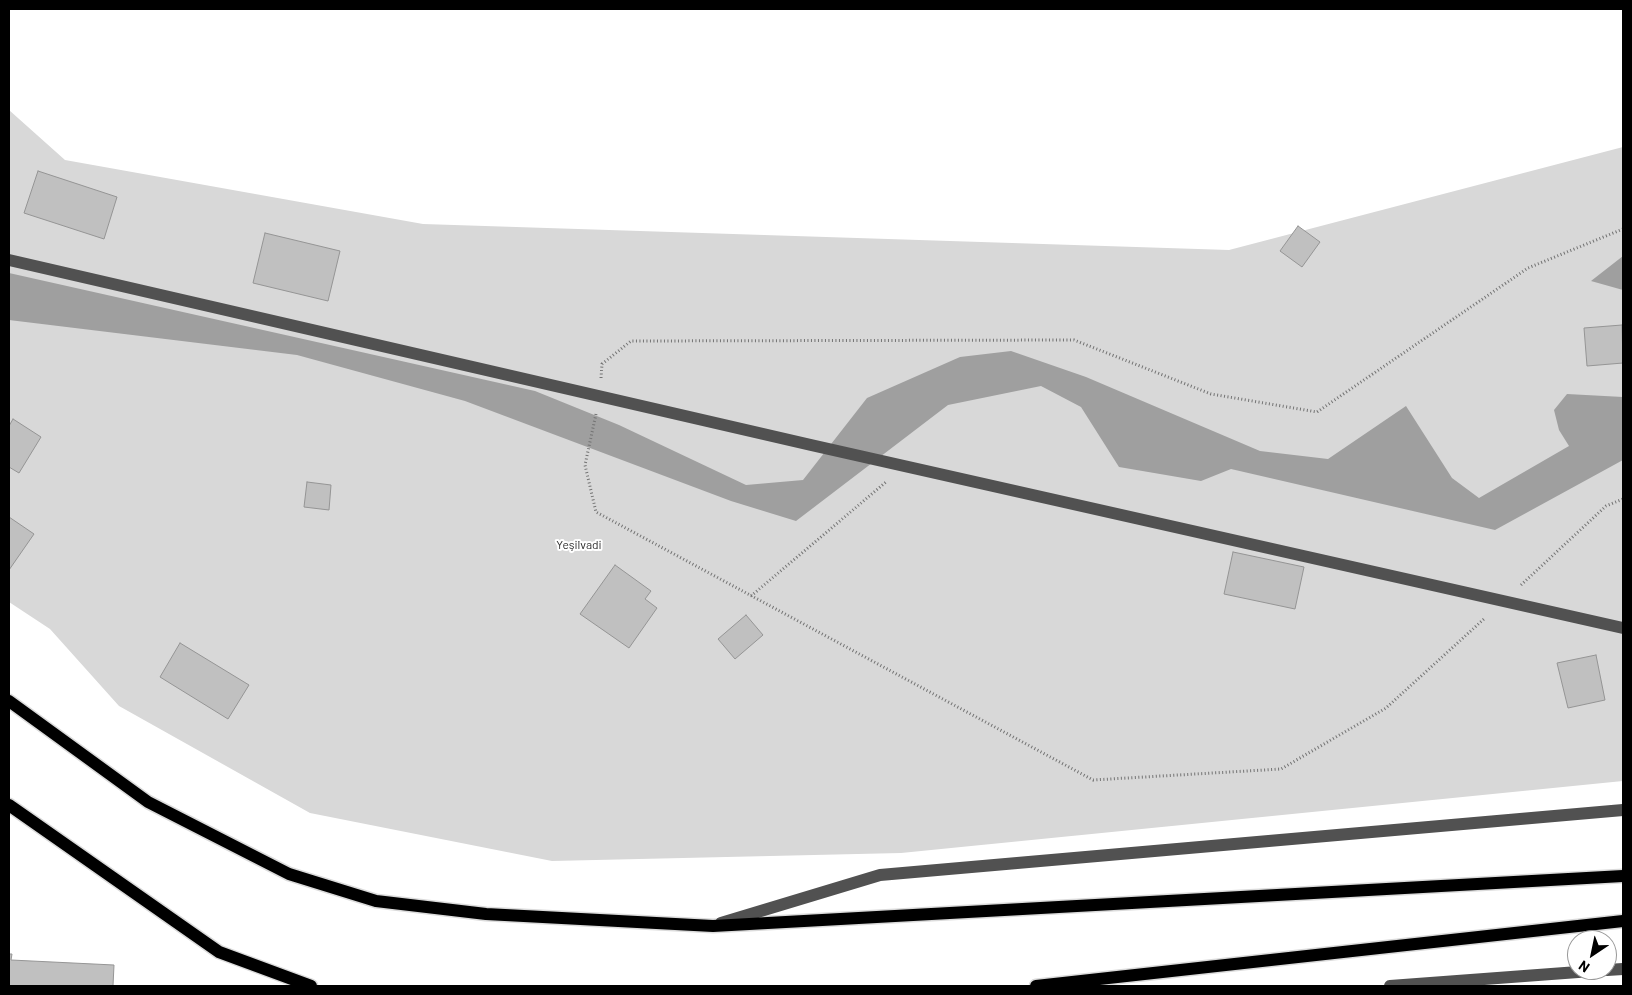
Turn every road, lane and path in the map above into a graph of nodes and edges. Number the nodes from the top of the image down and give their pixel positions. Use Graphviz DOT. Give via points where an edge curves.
graph roads {
  1 [pos="1623,229"];
  2 [pos="9,260"];
  3 [pos="600,396"];
  4 [pos="905,465"];
  5 [pos="1623,499"];
  6 [pos="751,596"];
  7 [pos="1503,601"];
  8 [pos="1623,628"];
  9 [pos="9,701"];
  10 [pos="9,805"];
  11 [pos="1623,810"];
  12 [pos="1623,876"];
  13 [pos="1623,921"];
  14 [pos="713,926"];
  15 [pos="1567,973"];
  16 [pos="311,986"];
  17 [pos="1036,986"];
  18 [pos="1390,986"];
  1 -- 3 [label="path" via="1528,268 1317,412 1211,394 1074,340 631,341 602,364"];
  2 -- 3 [label="lane"];
  3 -- 4 [label="lane"];
  3 -- 6 [label="path" via="585,465 596,512"];
  4 -- 6 [label="path"];
  4 -- 7 [label="lane"];
  5 -- 7 [label="path" via="1606,506"];
  6 -- 7 [label="path" via="1093,780 1281,769 1386,708"];
  7 -- 8 [label="lane"];
  9 -- 14 [label="main road" via="148,802 289,874 376,900 468,912"];
  10 -- 16 [label="main road" via="219,952"];
  11 -- 14 [label="lane" via="880,875"];
  12 -- 14 [label="main road"];
  13 -- 17 [label="main road"];
  15 -- 18 [label="lane"];
}
